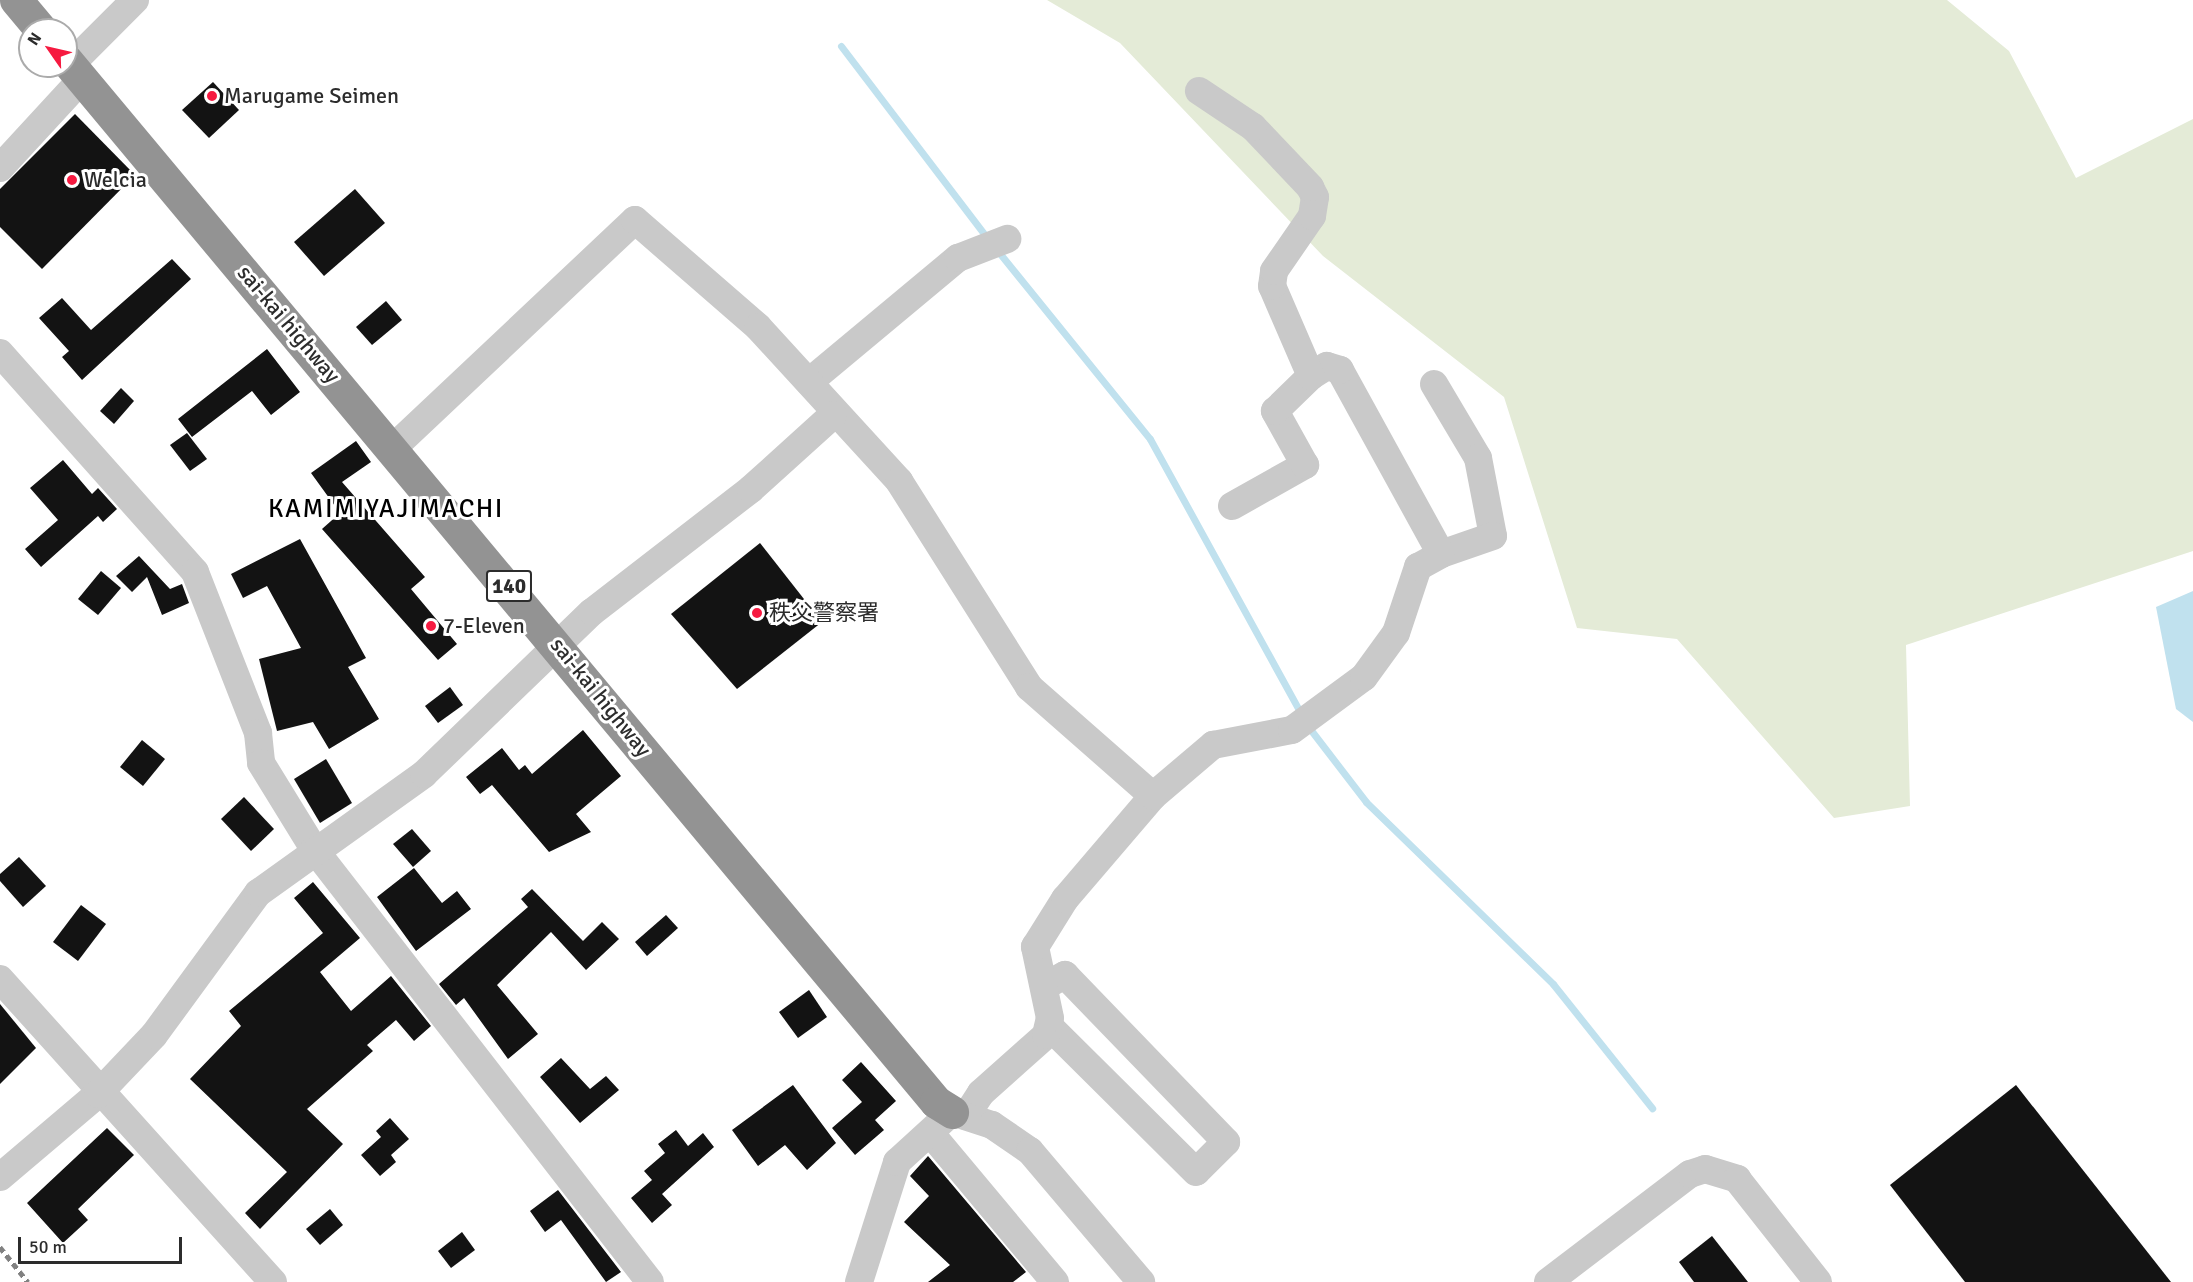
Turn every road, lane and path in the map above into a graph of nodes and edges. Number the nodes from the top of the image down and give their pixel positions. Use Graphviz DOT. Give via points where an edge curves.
graph roads {
  1 [pos="16,0"];
  2 [pos="135,0"];
  3 [pos="31,18"];
  4 [pos="78,62"];
  5 [pos="78,75"];
  6 [pos="65,78"];
  7 [pos="1199,91"];
  8 [pos="0,168"];
  9 [pos="1007,239"];
  10 [pos="0,353"];
  11 [pos="1311,376"];
  12 [pos="809,382"];
  13 [pos="1434,384"];
  14 [pos="833,415"];
  15 [pos="394,447"];
  16 [pos="1232,506"];
  17 [pos="1441,554"];
  18 [pos="557,644"];
  19 [pos="1153,796"];
  20 [pos="314,849"];
  21 [pos="0,979"];
  22 [pos="1045,986"];
  23 [pos="1050,1027"];
  24 [pos="98,1094"];
  25 [pos="950,1121"];
  26 [pos="0,1177"];
  27 [pos="638,1277"];
  28 [pos="273,1282"];
  29 [pos="859,1282"];
  30 [pos="1055,1282"];
  31 [pos="1141,1282"];
  32 [pos="1548,1282"];
  33 [pos="1818,1282"];
  1 -- 3 [label="highway"];
  2 -- 4 [label="street"];
  5 -- 15 [label="highway, sai-kai highway / 140"];
  6 -- 8 [label="street"];
  7 -- 11 [label="street" via="1253,127 1315,197 1312,216 1270,279"];
  9 -- 12 [label="street" via="979,246 958,258"];
  10 -- 20 [label="street" via="195,572 258,733 261,763"];
  11 -- 16 [label="street" via="1275,411 1305,465"];
  11 -- 17 [label="street" via="1327,366 1340,370"];
  12 -- 14 [label="street"];
  12 -- 15 [label="street" via="758,327 635,220"];
  13 -- 17 [label="street" via="1478,458 1493,536"];
  14 -- 18 [label="street" via="751,489"];
  14 -- 19 [label="street" via="899,481 1029,687"];
  15 -- 18 [label="highway, sai-kai highway / 140"];
  17 -- 19 [label="street" via="1418,567 1396,633 1364,677 1292,730 1213,745"];
  18 -- 20 [label="street" via="424,774"];
  18 -- 25 [label="highway, sai-kai highway / 140"];
  19 -- 22 [label="street" via="1037,938"];
  20 -- 24 [label="street" via="258,893 154,1035"];
  20 -- 27 [label="street"];
  21 -- 24 [label="street"];
  22 -- 23 [label="street"];
  22 -- 23 [label="street" via="1065,975 1226,1142 1196,1172"];
  23 -- 25 [label="street" via="1041,1042"];
  24 -- 26 [label="street"];
  24 -- 28 [label="street"];
  25 -- 29 [label="street" via="897,1162"];
  25 -- 30 [label="street"];
  25 -- 31 [label="street" via="1030,1151"];
  32 -- 33 [label="street" via="1690,1174 1705,1169 1737,1179"];
}
